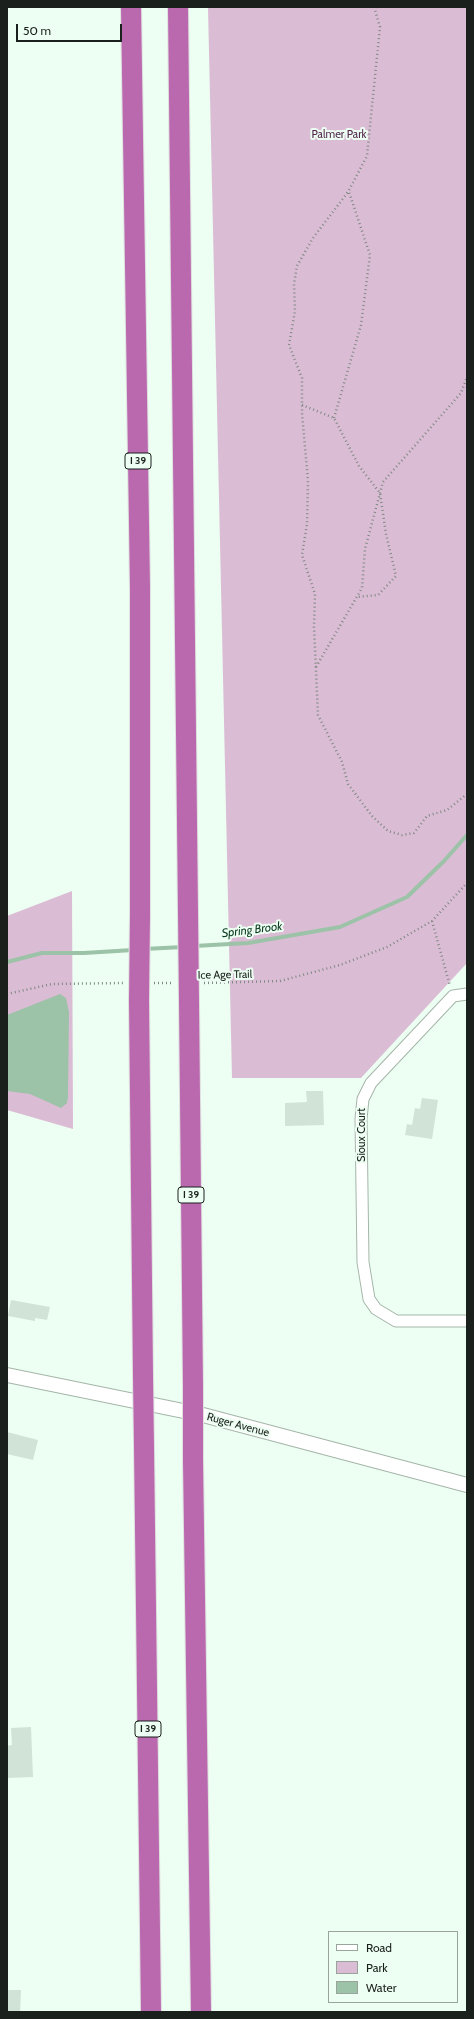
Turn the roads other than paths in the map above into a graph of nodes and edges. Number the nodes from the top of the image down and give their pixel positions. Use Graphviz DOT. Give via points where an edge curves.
graph roads {
  1 [pos="131,7"];
  2 [pos="178,7"];
  3 [pos="467,994"];
  4 [pos="467,1321"];
  5 [pos="7,1375"];
  6 [pos="467,1485"];
  7 [pos="151,2012"];
  8 [pos="201,2012"];
  1 -- 7 [label="highway, I 39, bridge" via="140,588 139,1001"];
  2 -- 8 [label="highway, I 39, bridge" via="188,914 193,992 193,1460"];
  3 -- 4 [label="street, Sioux Court" via="453,996 371,1083 363,1099 361,1119 363,1262 369,1299 376,1309 396,1321"];
  5 -- 6 [label="street, Ruger Avenue" via="203,1415"];
}
